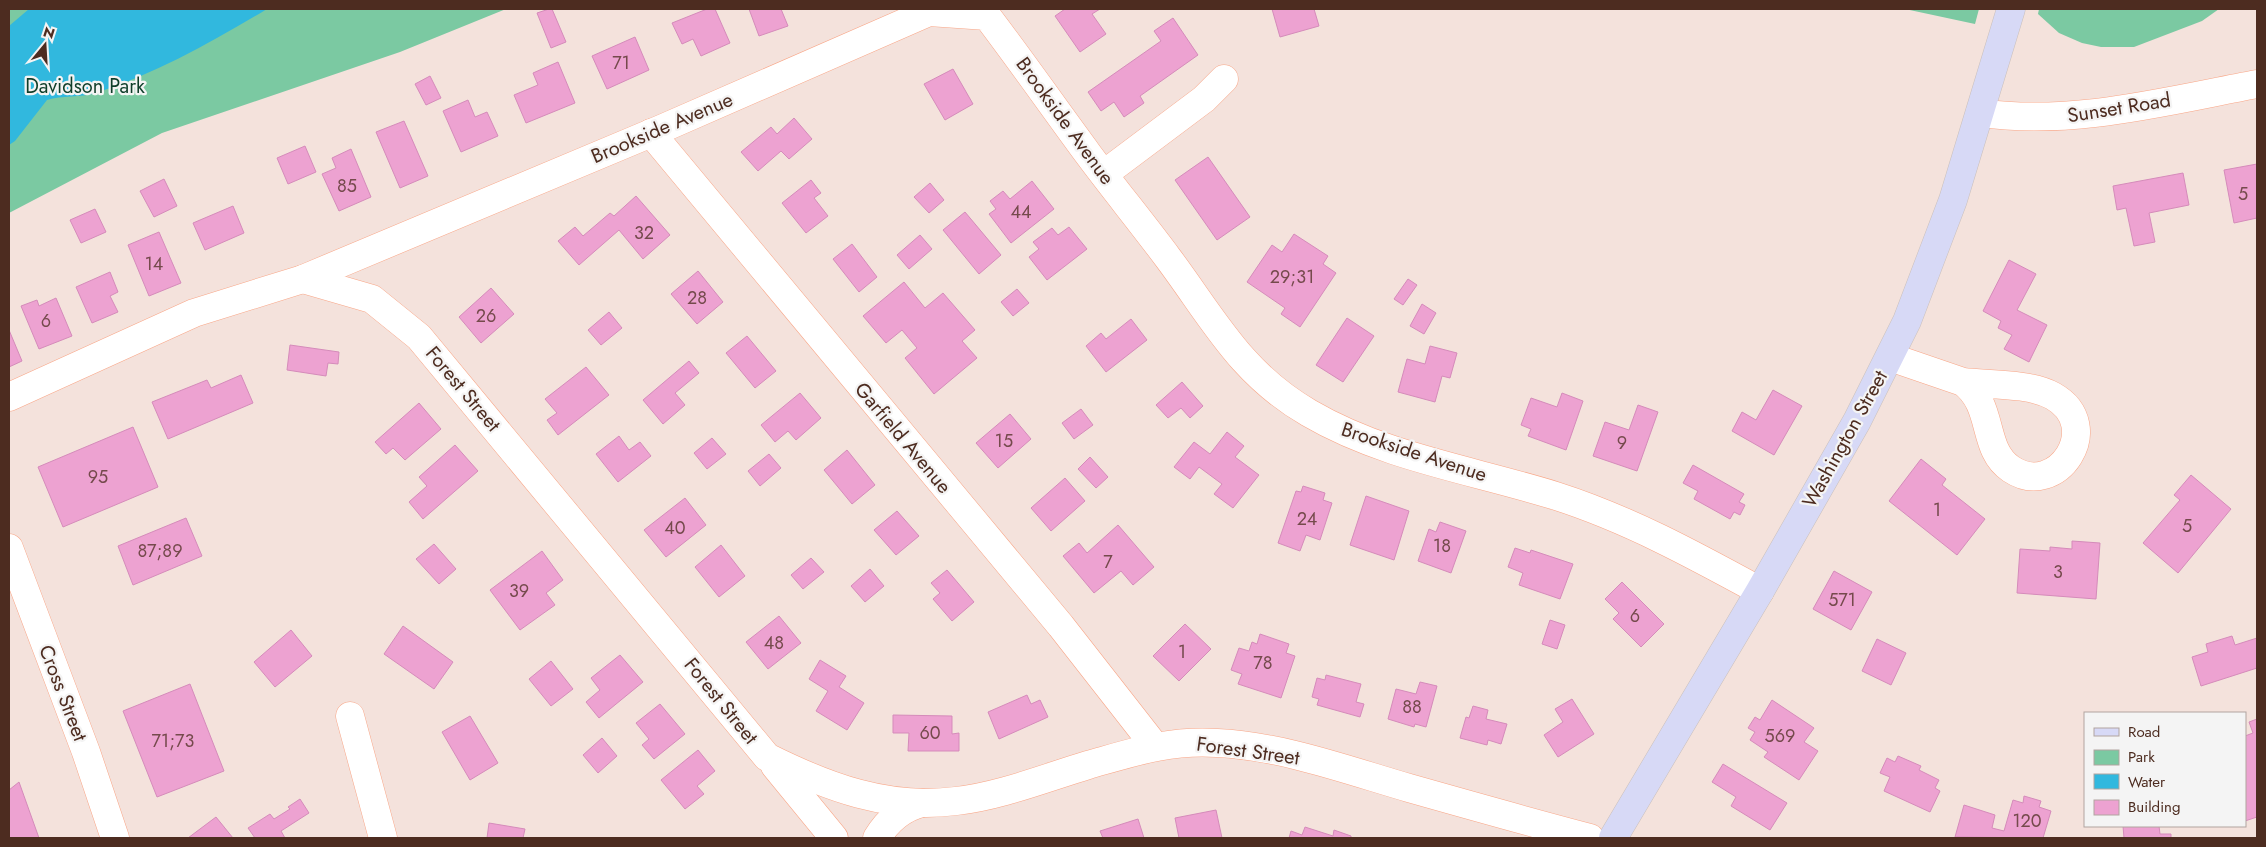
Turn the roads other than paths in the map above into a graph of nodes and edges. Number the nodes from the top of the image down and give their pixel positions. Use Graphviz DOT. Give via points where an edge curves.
graph roads {
  1 [pos="2011,9"];
  2 [pos="1224,79"];
  3 [pos="2257,84"];
  4 [pos="1980,113"];
  5 [pos="651,133"];
  6 [pos="1104,174"];
  7 [pos="303,279"];
  8 [pos="1890,357"];
  9 [pos="1963,382"];
  10 [pos="9,397"];
  11 [pos="9,548"];
  12 [pos="1760,592"];
  13 [pos="350,716"];
  14 [pos="1154,746"];
  15 [pos="767,757"];
  16 [pos="922,802"];
  17 [pos="115,838"];
  18 [pos="382,838"];
  19 [pos="834,838"];
  20 [pos="878,838"];
  21 [pos="1590,838"];
  22 [pos="1613,838"];
  1 -- 4 [label="main road, Washington Street"];
  2 -- 6 [label="street" via="1204,99"];
  3 -- 4 [label="street, Sunset Road" via="2068,116 2024,118"];
  4 -- 8 [label="main road, Washington Street" via="1940,240"];
  5 -- 6 [label="street, Brookside Avenue" via="929,12 987,16"];
  5 -- 7 [label="street, Brookside Avenue"];
  5 -- 14 [label="street, Garfield Avenue" via="1061,626"];
  6 -- 12 [label="street, Brookside Avenue" via="1170,259 1229,344 1262,377 1306,411 1367,442 1591,508 1650,534"];
  7 -- 10 [label="street" via="194,313"];
  7 -- 15 [label="street, Forest Street" via="372,299 419,337"];
  8 -- 9 [label="street"];
  8 -- 12 [label="main road, Washington Street"];
  11 -- 17 [label="street, Cross Street"];
  12 -- 22 [label="main road, Washington Street"];
  13 -- 18 [label="street"];
  14 -- 16 [label="street, Forest Street" via="986,795 956,801"];
  14 -- 21 [label="street, Forest Street" via="1186,742 1255,748 1352,771"];
  15 -- 16 [label="street, Forest Street" via="848,792 898,802"];
  15 -- 19 [label="street"];
  16 -- 20 [label="street" via="889,821"];
}
